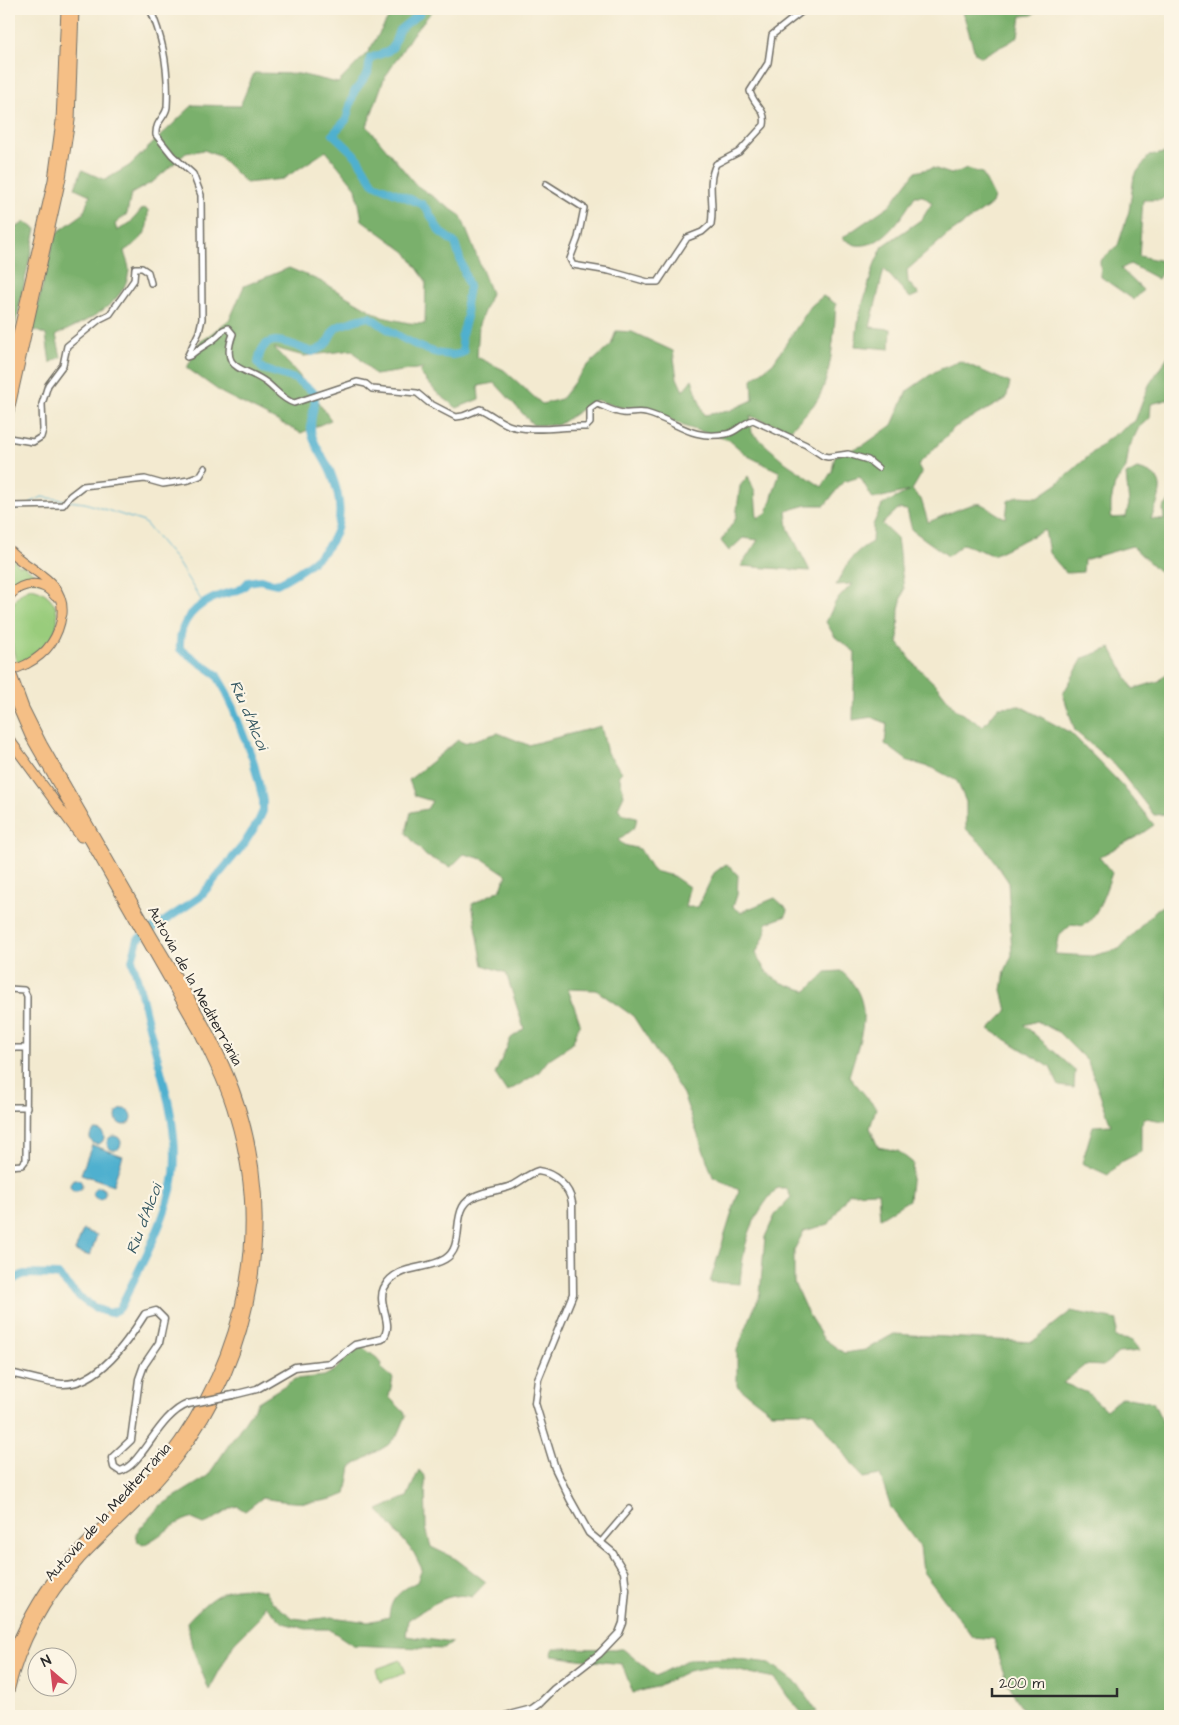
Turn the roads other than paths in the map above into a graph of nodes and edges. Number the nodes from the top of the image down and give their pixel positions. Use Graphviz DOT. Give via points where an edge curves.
graph roads {
  1 [pos="66,9"];
  2 [pos="74,9"];
  3 [pos="150,9"];
  4 [pos="806,9"];
  5 [pos="546,184"];
  6 [pos="50,210"];
  7 [pos="151,283"];
  8 [pos="21,338"];
  9 [pos="9,373"];
  10 [pos="9,411"];
  11 [pos="9,438"];
  12 [pos="205,468"];
  13 [pos="878,468"];
  14 [pos="9,506"];
  15 [pos="9,550"];
  16 [pos="9,596"];
  17 [pos="62,614"];
  18 [pos="9,667"];
  19 [pos="9,672"];
  20 [pos="9,688"];
  21 [pos="9,739"];
  22 [pos="9,796"];
  23 [pos="9,826"];
  24 [pos="97,852"];
  25 [pos="9,989"];
  26 [pos="9,1048"];
  27 [pos="26,1048"];
  28 [pos="235,1105"];
  29 [pos="9,1107"];
  30 [pos="27,1107"];
  31 [pos="9,1166"];
  32 [pos="9,1372"];
  33 [pos="629,1509"];
  34 [pos="601,1542"];
  35 [pos="22,1641"];
  36 [pos="9,1662"];
  37 [pos="9,1691"];
  38 [pos="434,1716"];
  39 [pos="445,1716"];
  40 [pos="505,1716"];
  1 -- 6 [label="highway" via="62,121"];
  2 -- 6 [label="highway" via="70,120"];
  3 -- 13 [label="street" via="167,62 167,107 157,124 156,134 172,155 193,174 201,199 202,319 187,356 217,339 223,330 231,329 229,352 233,364 265,382 290,402 299,403 338,386 361,382 372,389 417,393 429,403 458,417 480,409 519,428 558,430 586,427 590,423 590,409 598,404 622,413 646,413 700,435 728,434 744,422 756,420 825,457 848,454 868,460"];
  4 -- 5 [label="street" via="770,40 768,63 750,91 764,112 764,125 739,152 716,164 710,183 711,224 687,238 658,282 573,265 570,259 584,208"];
  6 -- 8 [label="highway"];
  7 -- 11 [label="street" via="148,272 135,268 134,280 110,314 67,346 63,365 48,384 42,404 43,434 37,441"];
  8 -- 9 [label="highway"];
  8 -- 10 [label="highway"];
  12 -- 14 [label="street" via="193,480 163,484 145,479 89,484 74,491 63,505"];
  15 -- 17 [label="highway" via="52,584 61,600"];
  16 -- 17 [label="highway" via="25,585 37,584 54,594"];
  17 -- 19 [label="main road, bridge" via="54,641 41,655"];
  18 -- 24 [label="highway, Autovia de la Mediterrània" via="24,708"];
  20 -- 24 [label="highway, Autovia de la Mediterrània" via="30,736"];
  21 -- 24 [label="highway"];
  22 -- 23 [label="street" via="12,813"];
  24 -- 28 [label="highway, Autovia de la Mediterrània"];
  24 -- 28 [label="highway, Autovia de la Mediterrània" via="203,1024 230,1080"];
  25 -- 27 [label="street" via="24,990 27,996"];
  26 -- 27 [label="street"];
  27 -- 30 [label="street"];
  28 -- 35 [label="highway, Autovia de la Mediterrània" via="249,1143 257,1204 253,1279 240,1336 220,1387 190,1439 162,1476 92,1542"];
  29 -- 30 [label="street"];
  30 -- 31 [label="street" via="26,1154 22,1165"];
  32 -- 34 [label="street, bridge" via="60,1384 83,1380 100,1370 133,1334 145,1314 156,1311 164,1319 161,1337 139,1379 133,1435 112,1458 114,1467 120,1470 130,1466 174,1410 257,1389 295,1367 331,1363 355,1345 382,1340 387,1329 382,1303 384,1288 392,1279 401,1272 440,1262 449,1256 456,1244 460,1213 466,1203 478,1195 512,1185 540,1171 564,1186 571,1198 573,1288 568,1308 538,1379 535,1405 563,1486 587,1531"];
  33 -- 34 [label="street"];
  34 -- 40 [label="street" via="612,1552 625,1575 620,1631 540,1704"];
  35 -- 36 [label="highway, Autovia de la Mediterrània"];
  35 -- 37 [label="highway, Autovia de la Mediterrània"];
  38 -- 39 [label="street"];
}
